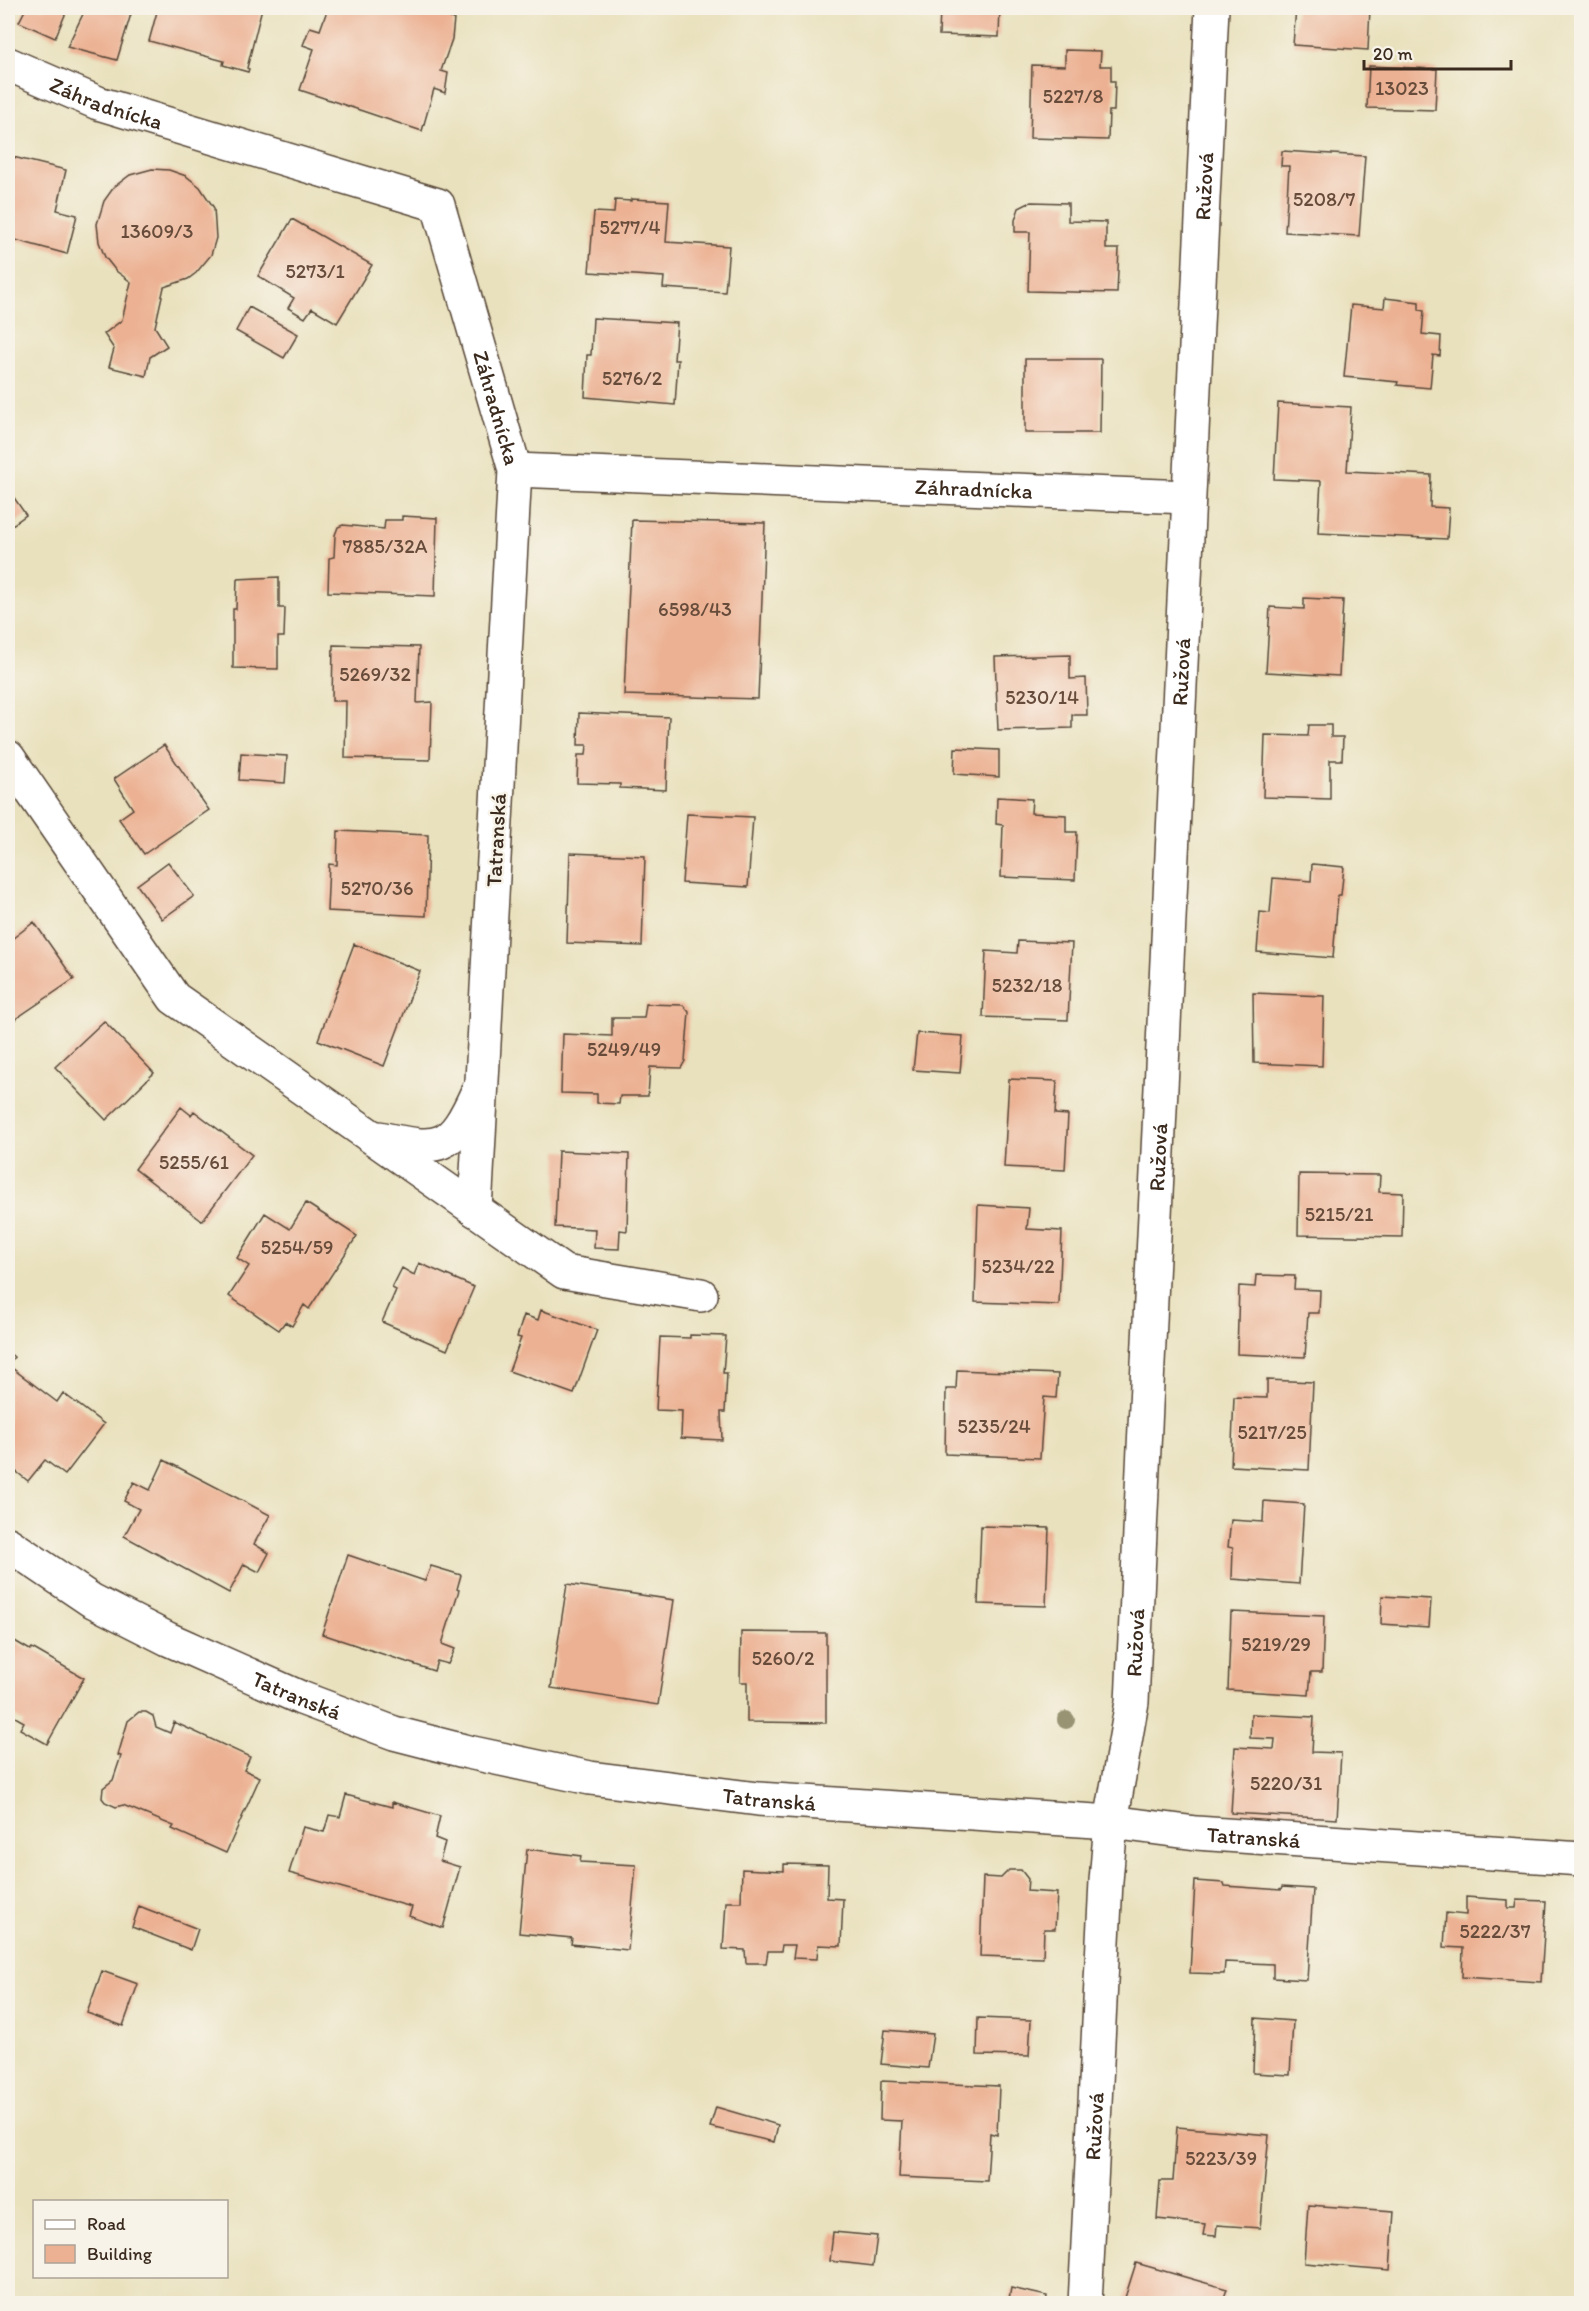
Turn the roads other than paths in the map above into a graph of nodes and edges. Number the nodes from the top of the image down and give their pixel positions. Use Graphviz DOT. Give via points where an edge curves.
graph roads {
  1 [pos="1212,8"];
  2 [pos="8,64"];
  3 [pos="515,470"];
  4 [pos="1188,497"];
  5 [pos="8,757"];
  6 [pos="483,1082"];
  7 [pos="369,1135"];
  8 [pos="475,1210"];
  9 [pos="701,1295"];
  10 [pos="8,1544"];
  11 [pos="1111,1822"];
  12 [pos="1581,1859"];
  13 [pos="1085,2304"];
  1 -- 4 [label="street, Ružová"];
  2 -- 3 [label="street, Záhradnícka" via="98,103 438,205"];
  3 -- 4 [label="street, Záhradnícka"];
  3 -- 6 [label="street, Tatranská"];
  4 -- 11 [label="street, Ružová" via="1132,1702"];
  5 -- 7 [label="street" via="174,998"];
  6 -- 7 [label="street" via="454,1135 434,1146"];
  6 -- 8 [label="street, Tatranská"];
  7 -- 8 [label="street"];
  8 -- 9 [label="street" via="564,1272"];
  10 -- 11 [label="street, Tatranská" via="91,1600 168,1639 301,1698 394,1733 468,1752 590,1778 758,1799"];
  11 -- 12 [label="street, Tatranská" via="1196,1833"];
  11 -- 13 [label="street, Ružová"];
}
